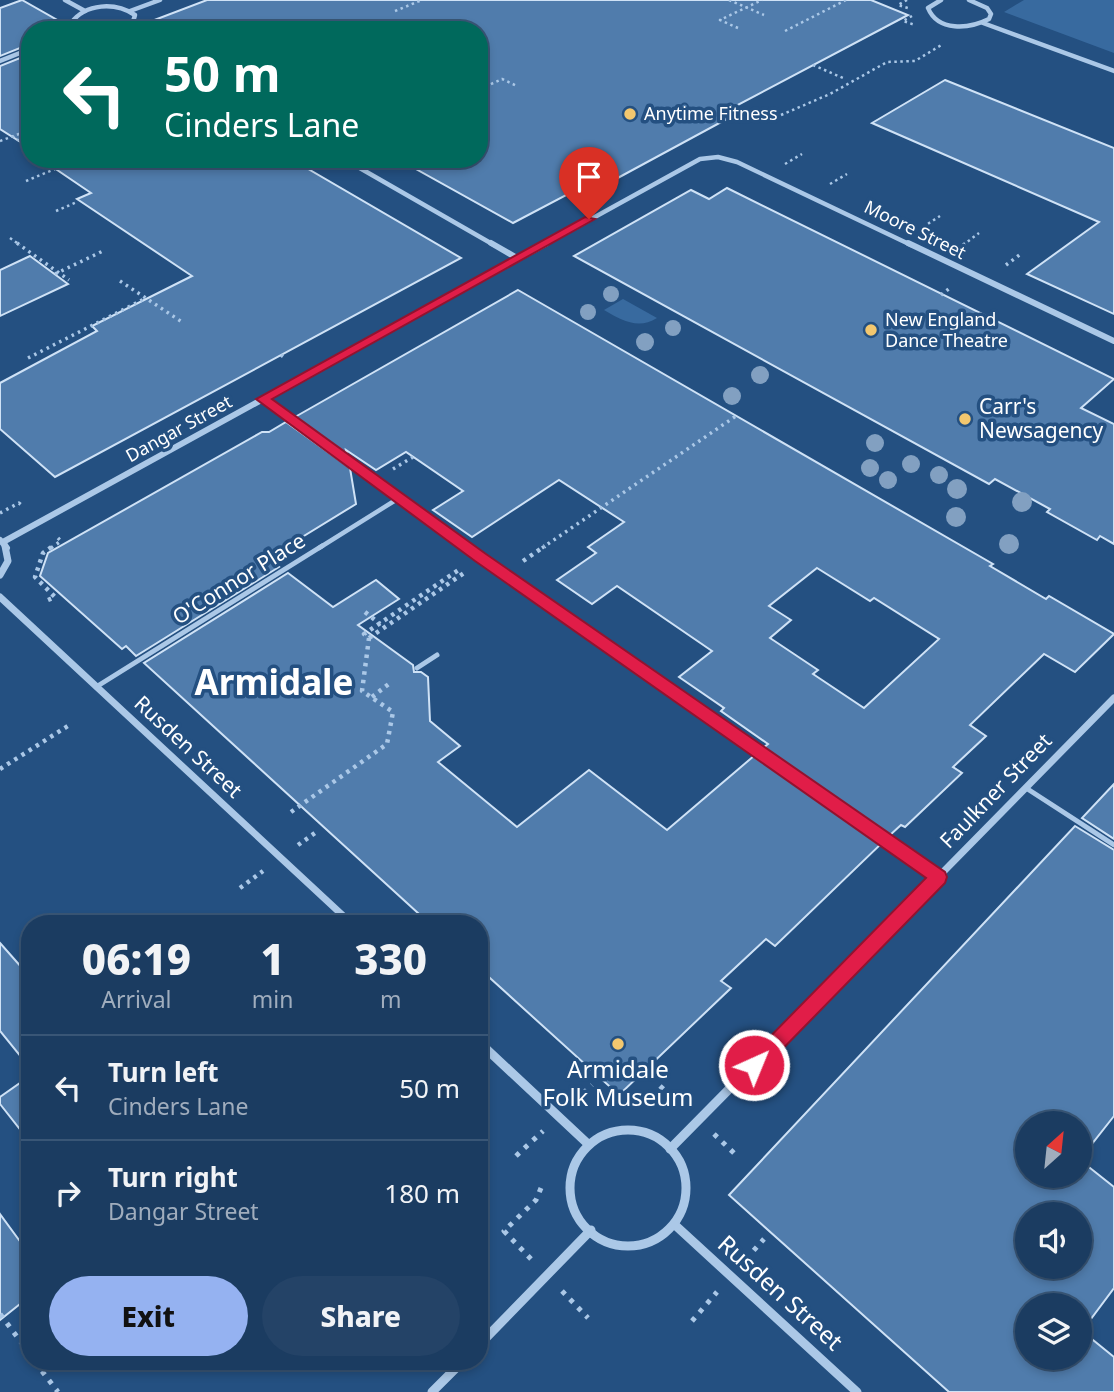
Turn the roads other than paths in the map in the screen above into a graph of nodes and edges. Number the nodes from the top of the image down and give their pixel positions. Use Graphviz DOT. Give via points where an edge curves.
graph roads {
  1 [pos="65,0"];
  2 [pos="160,0"];
  3 [pos="925,0"];
  4 [pos="941,0"];
  5 [pos="969,0"];
  6 [pos="982,2"];
  7 [pos="932,4"];
  8 [pos="85,11"];
  9 [pos="130,11"];
  10 [pos="72,21"];
  11 [pos="134,21"];
  12 [pos="983,23"];
  13 [pos="21,53"];
  14 [pos="0,61"];
  15 [pos="1114,71"];
  16 [pos="700,159"];
  17 [pos="360,168"];
  18 [pos="517,258"];
  19 [pos="1114,341"];
  20 [pos="263,399"];
  21 [pos="399,499"];
  22 [pos="1,541"];
  23 [pos="0,575"];
  24 [pos="0,597"];
  25 [pos="437,655"];
  26 [pos="416,668"];
  27 [pos="96,687"];
  28 [pos="1114,698"];
  29 [pos="1026,788"];
  30 [pos="1114,845"];
  31 [pos="939,877"];
  32 [pos="342,915"];
  33 [pos="488,1050"];
  34 [pos="588,1144"];
  35 [pos="670,1149"];
  36 [pos="675,1225"];
  37 [pos="591,1230"];
  38 [pos="488,1336"];
  39 [pos="454,1370"];
  40 [pos="432,1392"];
  41 [pos="857,1392"];
  1 -- 8 [label="street"];
  2 -- 9 [label="street"];
  3 -- 7 [label="street"];
  4 -- 7 [label="street"];
  5 -- 6 [label="street"];
  6 -- 12 [label="street" via="991,14"];
  7 -- 12 [label="street" via="929,13 940,22"];
  8 -- 9 [label="street" via="104,7"];
  8 -- 10 [label="street"];
  9 -- 11 [label="street"];
  12 -- 15 [label="street"];
  13 -- 14 [label="street"];
  16 -- 18 [label="street, Dangar Street"];
  16 -- 19 [label="street, Moore Street" via="737,162"];
  17 -- 18 [label="street"];
  18 -- 20 [label="street, Dangar Street"];
  20 -- 21 [label="lane"];
  20 -- 22 [label="street, Dangar Street"];
  21 -- 27 [label="lane, O'Connor Place"];
  21 -- 31 [label="lane"];
  22 -- 23 [label="street" via="9,555"];
  24 -- 27 [label="street, Rusden Street"];
  25 -- 26 [label="lane"];
  27 -- 32 [label="street, Rusden Street"];
  28 -- 29 [label="street, Faulkner Street"];
  29 -- 30 [label="lane"];
  29 -- 31 [label="street, Faulkner Street"];
  31 -- 35 [label="street, Faulkner Street"];
  33 -- 34 [label="street"];
  34 -- 35 [label="street" via="622,1130 656,1139"];
  34 -- 37 [label="street" via="569,1176 568,1196 576,1215"];
  35 -- 36 [label="street" via="687,1178 683,1213"];
  36 -- 37 [label="street" via="644,1246 624,1247"];
  36 -- 41 [label="street, Rusden Street"];
  37 -- 38 [label="street"];
  39 -- 40 [label="street"];
}
